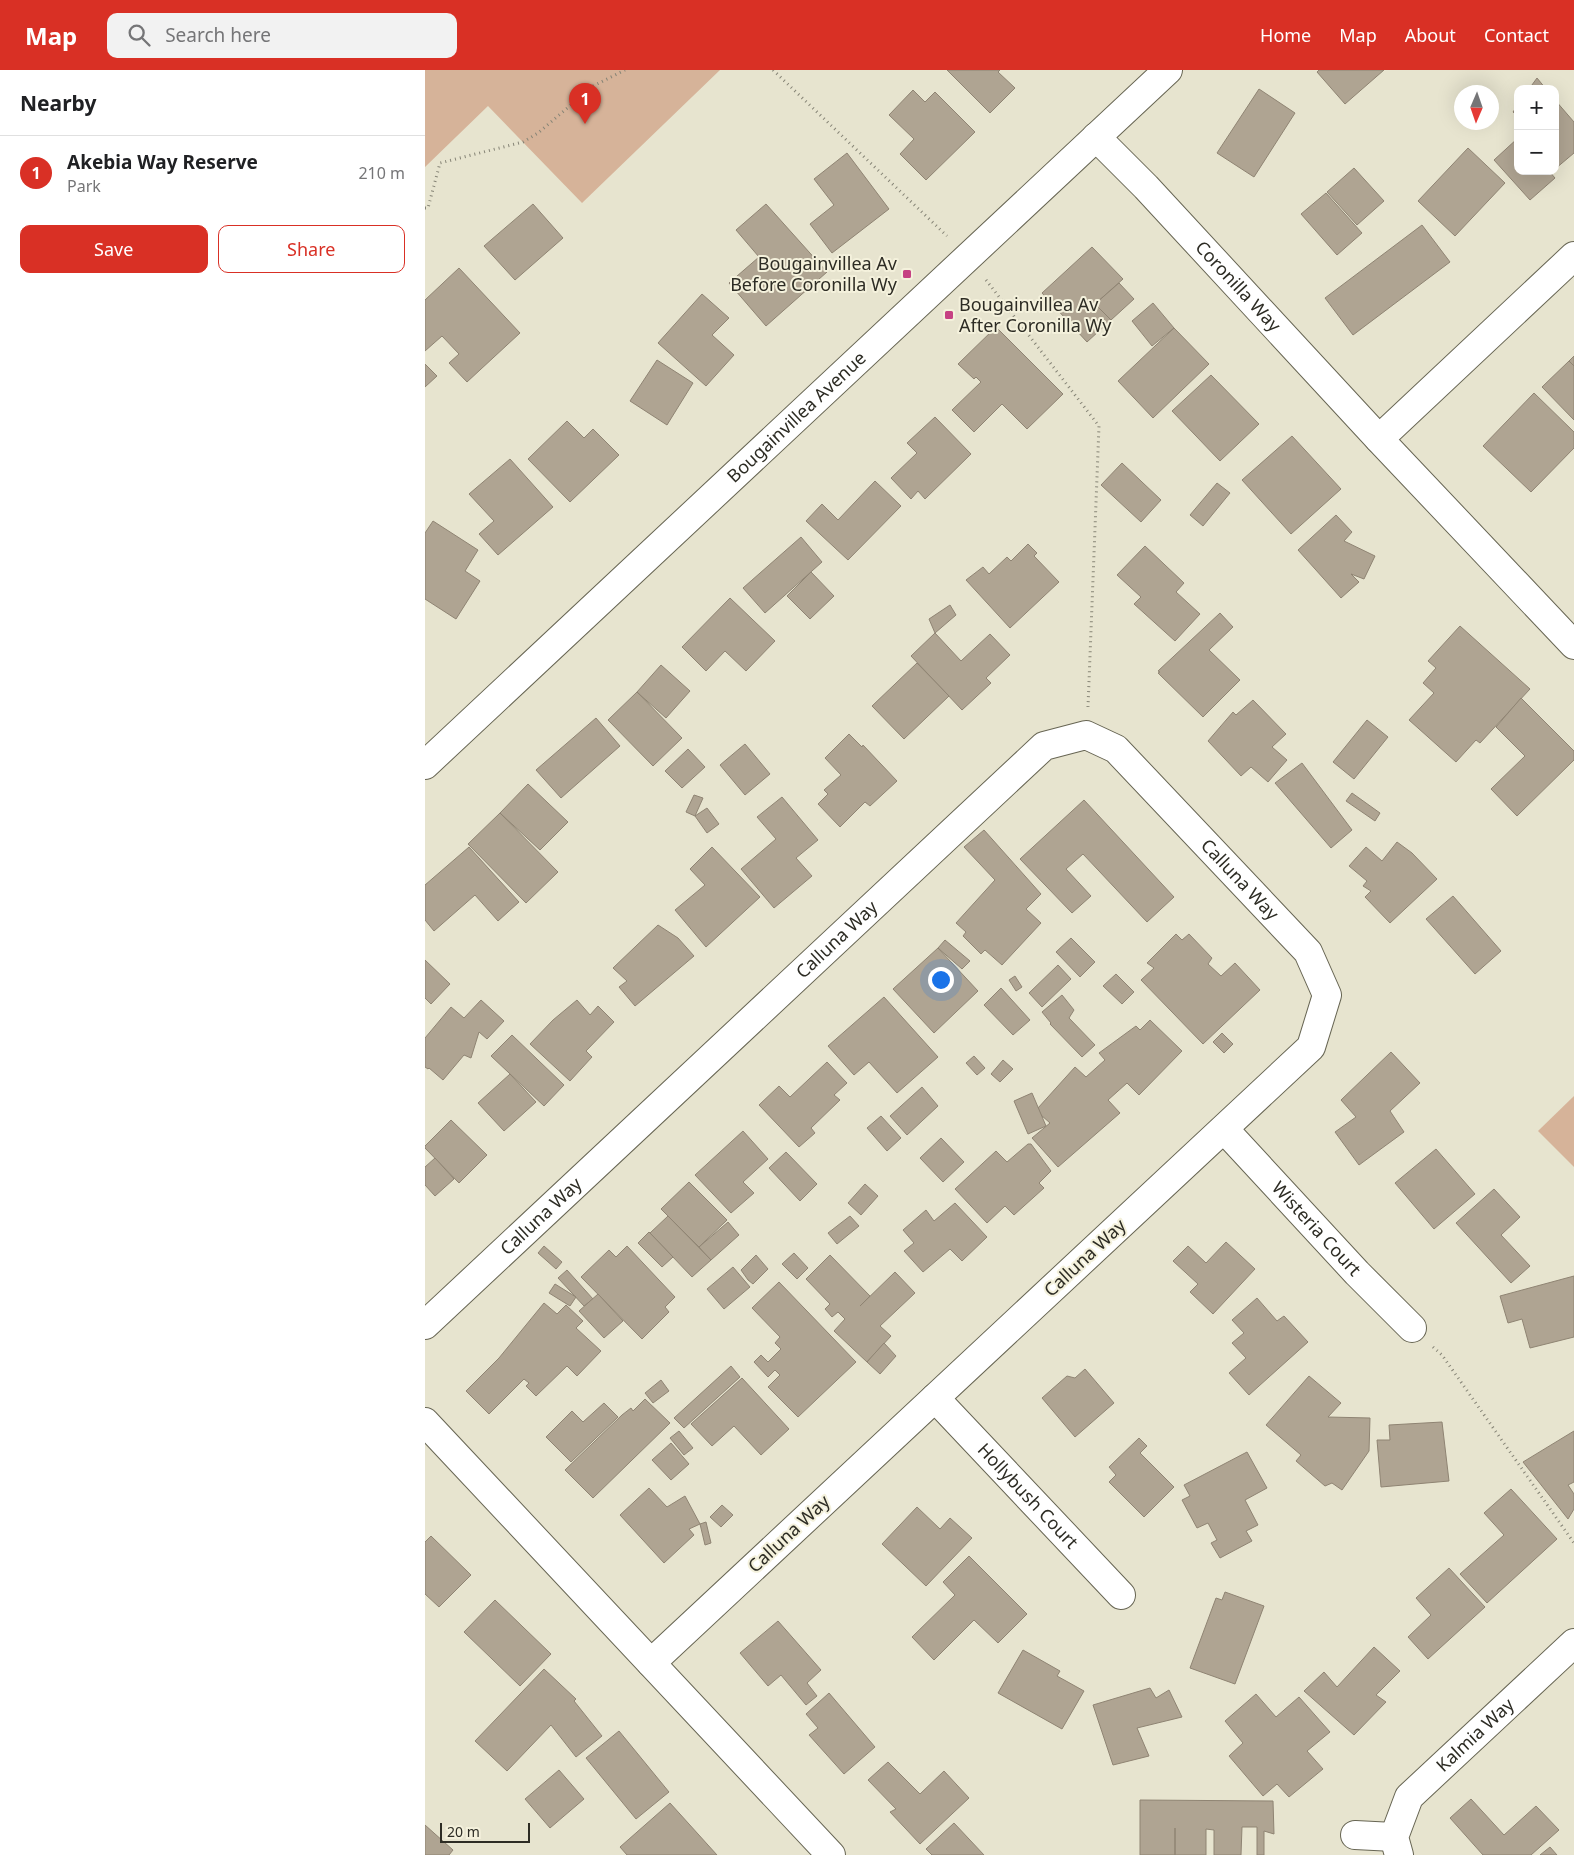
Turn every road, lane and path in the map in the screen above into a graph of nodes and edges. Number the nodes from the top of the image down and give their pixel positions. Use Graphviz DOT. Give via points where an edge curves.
graph roads {
  1 [pos="625,70"];
  2 [pos="773,70"];
  3 [pos="1168,70"];
  4 [pos="1096,137"];
  5 [pos="425,208"];
  6 [pos="968,256"];
  7 [pos="1574,256"];
  8 [pos="1379,438"];
  9 [pos="1574,645"];
  10 [pos="1086,735"];
  11 [pos="425,765"];
  12 [pos="1224,1129"];
  13 [pos="425,1326"];
  14 [pos="1412,1328"];
  15 [pos="935,1398"];
  16 [pos="425,1422"];
  17 [pos="1574,1543"];
  18 [pos="1121,1595"];
  19 [pos="1574,1643"];
  20 [pos="651,1663"];
  21 [pos="1355,1835"];
  22 [pos="1397,1846"];
  23 [pos="831,1855"];
  1 -- 5 [label="path" via="593,86 571,107 523,142 440,163 428,208"];
  2 -- 6 [label="path"];
  3 -- 4 [label="street, Bougainvillea Avenue"];
  4 -- 6 [label="street, Bougainvillea Avenue"];
  4 -- 8 [label="street, Coronilla Way"];
  6 -- 10 [label="path" via="1099,426"];
  6 -- 11 [label="street, Bougainvillea Avenue"];
  7 -- 8 [label="street"];
  8 -- 9 [label="street, Coronilla Way"];
  10 -- 12 [label="street, Calluna Way" via="1116,749 1308,952 1327,995 1311,1047"];
  10 -- 13 [label="street, Calluna Way" via="1044,746"];
  12 -- 14 [label="street, Wisteria Court"];
  12 -- 15 [label="street, Calluna Way"];
  14 -- 17 [label="path" via="1442,1355"];
  15 -- 18 [label="street, Hollybush Court"];
  15 -- 20 [label="street, Calluna Way"];
  16 -- 20 [label="street"];
  19 -- 22 [label="street, Kalmia Way" via="1409,1797"];
  20 -- 23 [label="street"];
  21 -- 22 [label="street, Kalmia Way"];
}
